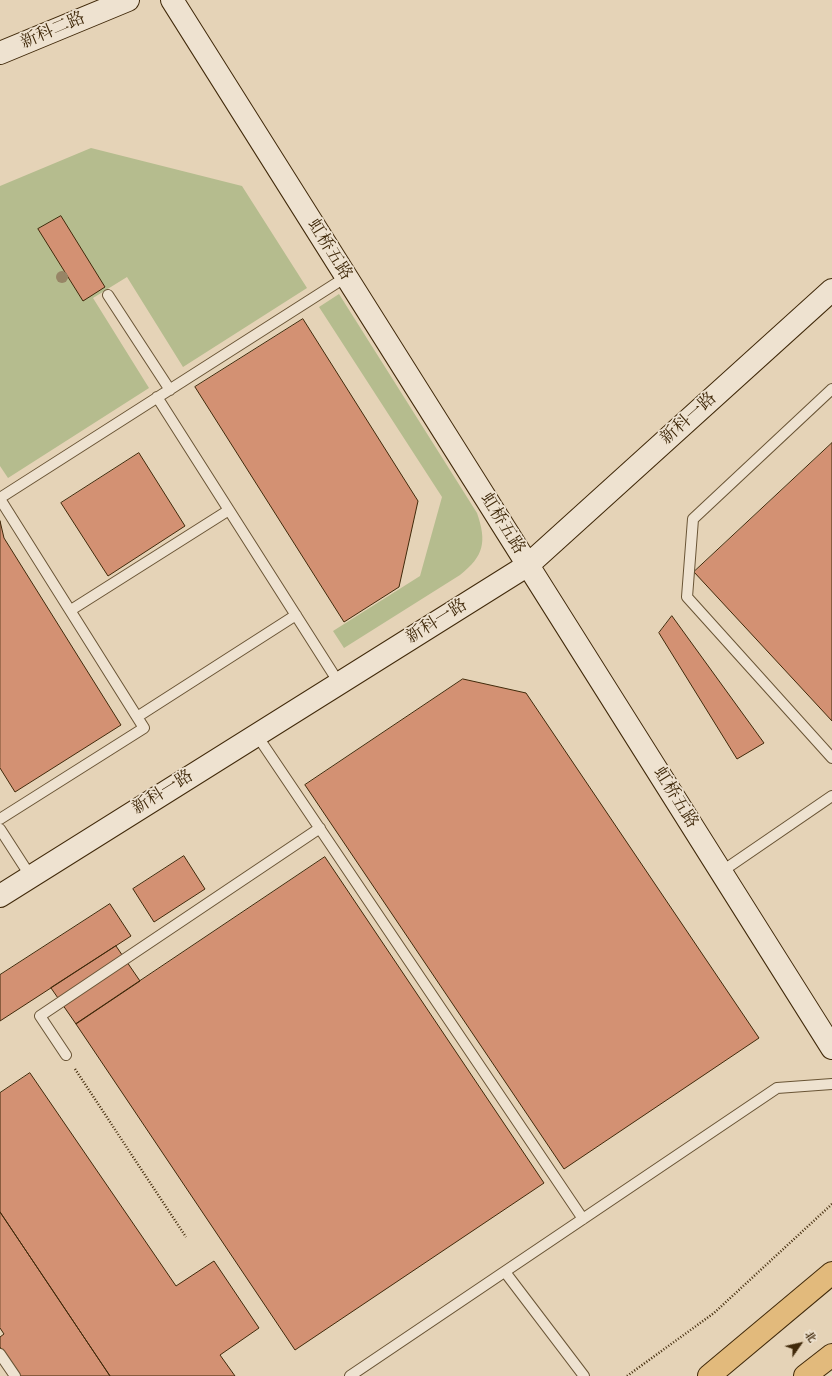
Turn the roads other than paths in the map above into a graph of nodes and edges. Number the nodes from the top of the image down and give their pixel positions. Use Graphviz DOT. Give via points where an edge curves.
graph roads {
  1 [pos="128,0"];
  2 [pos="172,0"];
  3 [pos="0,53"];
  4 [pos="346,277"];
  5 [pos="832,290"];
  6 [pos="108,295"];
  7 [pos="832,389"];
  8 [pos="170,390"];
  9 [pos="158,397"];
  10 [pos="0,498"];
  11 [pos="229,510"];
  12 [pos="528,565"];
  13 [pos="71,610"];
  14 [pos="296,614"];
  15 [pos="339,683"];
  16 [pos="137,717"];
  17 [pos="256,734"];
  18 [pos="832,758"];
  19 [pos="832,796"];
  20 [pos="0,819"];
  21 [pos="320,828"];
  22 [pos="0,829"];
  23 [pos="721,872"];
  24 [pos="31,877"];
  25 [pos="0,896"];
  26 [pos="832,1048"];
  27 [pos="66,1055"];
  28 [pos="832,1084"];
  29 [pos="583,1219"];
  30 [pos="505,1272"];
  31 [pos="832,1273"];
  32 [pos="0,1354"];
  33 [pos="832,1355"];
  34 [pos="15,1376"];
  35 [pos="350,1376"];
  36 [pos="584,1376"];
  37 [pos="709,1376"];
  38 [pos="805,1376"];
  1 -- 3 [label="street, 新科二路"];
  2 -- 4 [label="street, 虹桥五路"];
  4 -- 8 [label="lane"];
  4 -- 12 [label="street, 虹桥五路"];
  5 -- 12 [label="street, 新科一路"];
  6 -- 8 [label="lane"];
  7 -- 18 [label="lane" via="693,519 686,597"];
  8 -- 9 [label="lane"];
  9 -- 10 [label="lane"];
  9 -- 11 [label="lane"];
  10 -- 13 [label="lane"];
  11 -- 13 [label="lane"];
  11 -- 14 [label="lane"];
  12 -- 15 [label="street, 新科一路"];
  12 -- 23 [label="street, 虹桥五路"];
  13 -- 16 [label="lane"];
  14 -- 15 [label="lane"];
  14 -- 16 [label="lane"];
  15 -- 17 [label="street, 新科一路"];
  16 -- 20 [label="lane" via="144,728"];
  17 -- 21 [label="lane"];
  17 -- 24 [label="street, 新科一路"];
  19 -- 23 [label="lane"];
  21 -- 27 [label="lane" via="40,1016"];
  21 -- 29 [label="lane"];
  22 -- 24 [label="lane"];
  23 -- 26 [label="street, 虹桥五路"];
  24 -- 25 [label="street, 新科一路"];
  28 -- 29 [label="lane" via="777,1088"];
  29 -- 30 [label="lane"];
  30 -- 35 [label="lane"];
  30 -- 36 [label="lane"];
  31 -- 37 [label="main road"];
  32 -- 34 [label="lane"];
  33 -- 38 [label="main road"];
}
